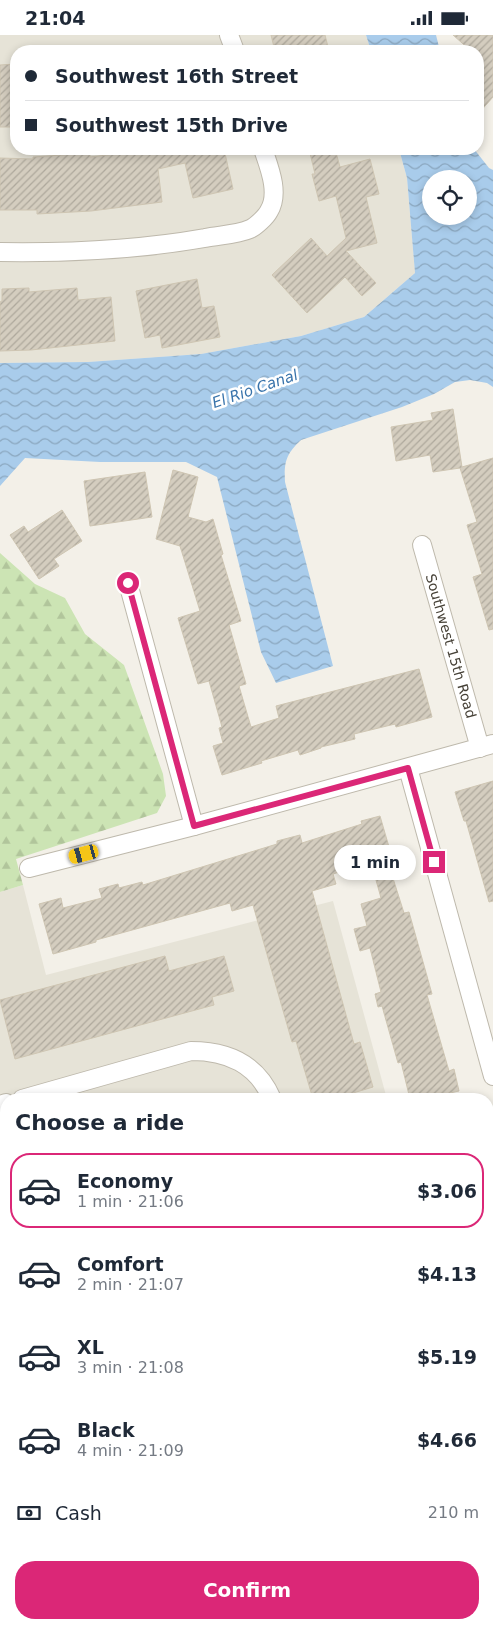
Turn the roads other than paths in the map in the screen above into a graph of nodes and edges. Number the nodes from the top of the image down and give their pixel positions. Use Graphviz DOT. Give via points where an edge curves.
graph roads {
  1 [pos="265,155"];
  2 [pos="0,253"];
  3 [pos="422,545"];
  4 [pos="128,583"];
  5 [pos="486,746"];
  6 [pos="408,768"];
  7 [pos="194,826"];
  8 [pos="29,868"];
  9 [pos="489,1047"];
  10 [pos="493,1076"];
  11 [pos="43,1093"];
  12 [pos="270,1093"];
  1 -- 2 [label="street" via="274,196 269,211 251,229 117,249"];
  3 -- 5 [label="street, Southwest 15th Road"];
  4 -- 7 [label="street"];
  5 -- 6 [label="street"];
  6 -- 7 [label="street"];
  6 -- 9 [label="street"];
  7 -- 8 [label="street"];
  9 -- 10 [label="street"];
  11 -- 12 [label="street" via="192,1051 227,1055 243,1063 257,1075"];
}
